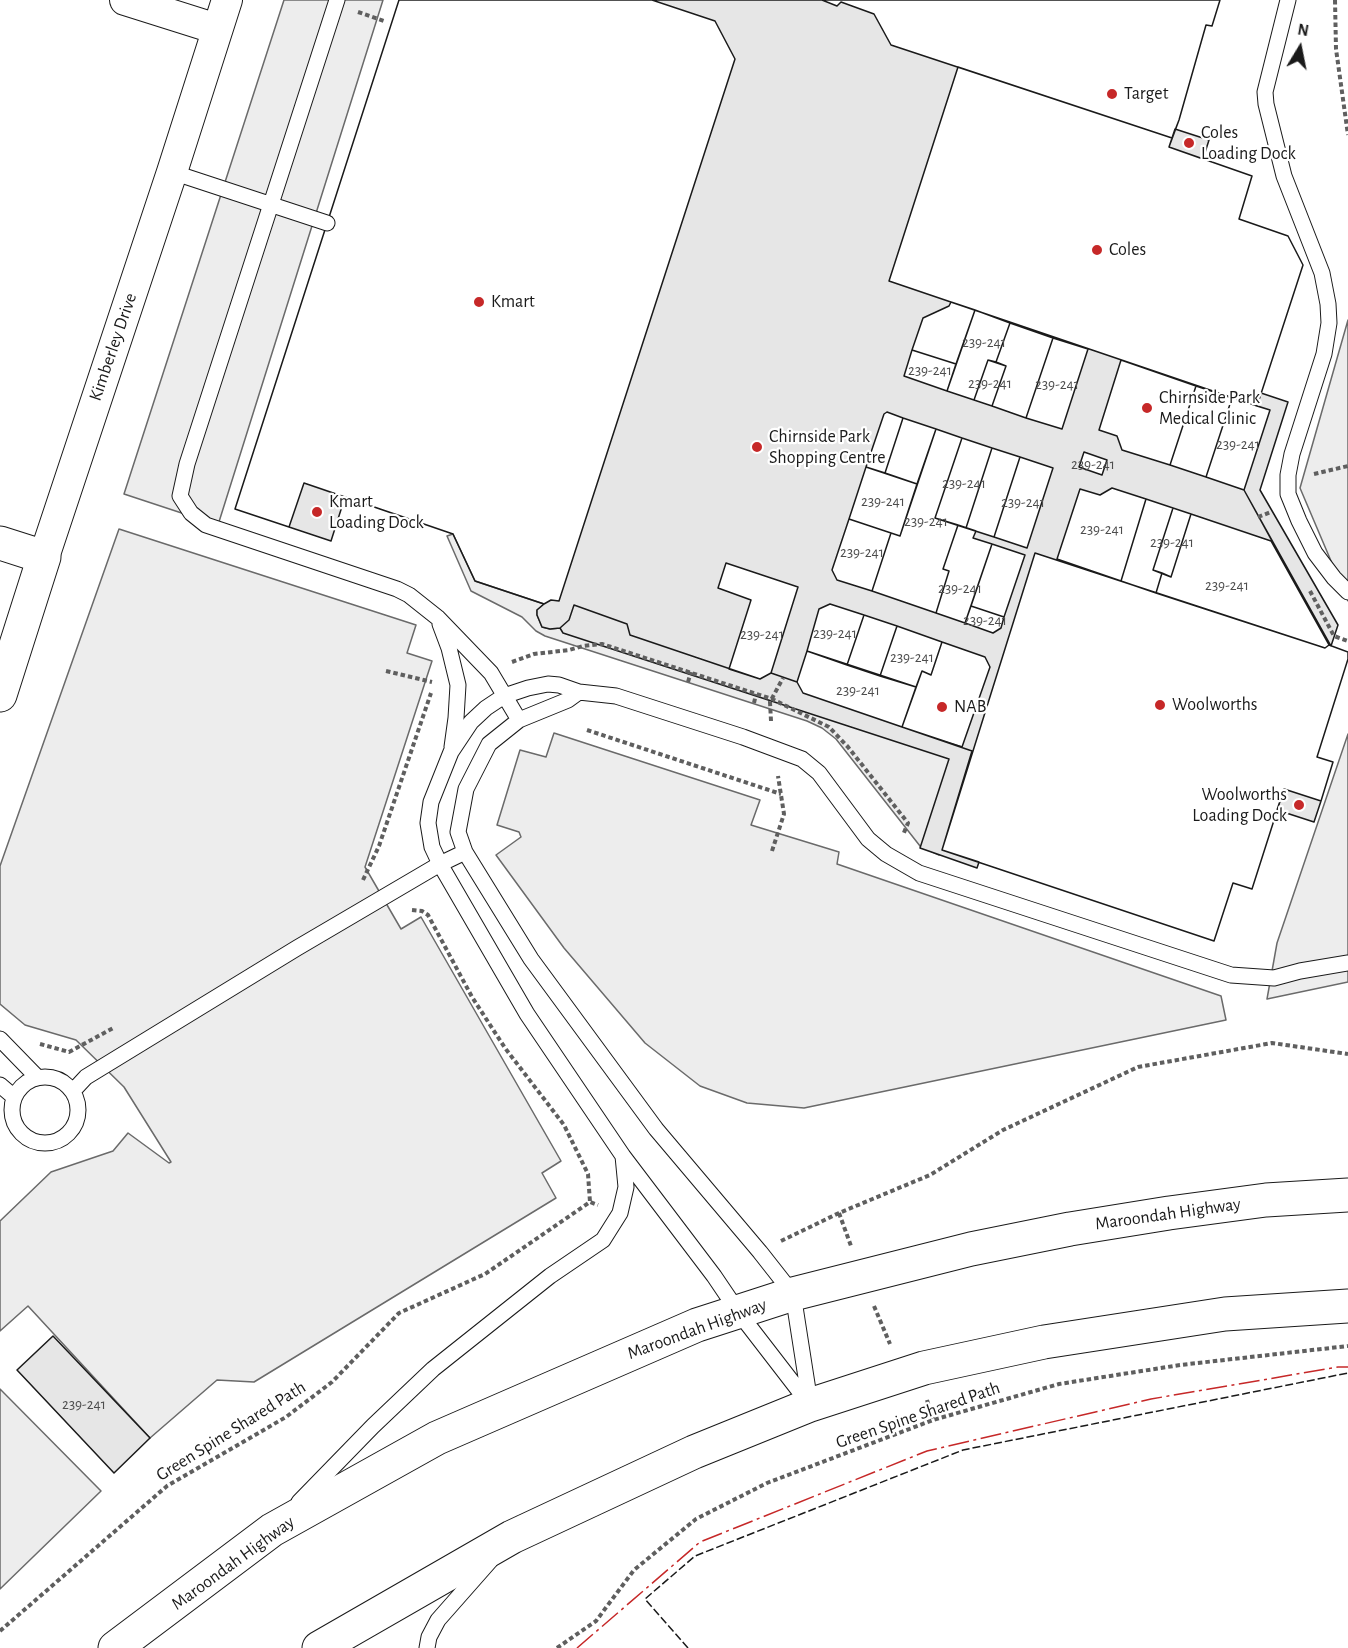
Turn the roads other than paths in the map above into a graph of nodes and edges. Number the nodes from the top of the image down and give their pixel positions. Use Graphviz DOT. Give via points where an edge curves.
graph roads {
  1 [pos="125,0"];
  2 [pos="226,0"];
  3 [pos="337,0"];
  4 [pos="1288,0"];
  5 [pos="217,29"];
  6 [pos="172,172"];
  7 [pos="270,205"];
  8 [pos="327,223"];
  9 [pos="0,543"];
  10 [pos="44,557"];
  11 [pos="1348,592"];
  12 [pos="438,618"];
  13 [pos="579,692"];
  14 [pos="0,695"];
  15 [pos="504,696"];
  16 [pos="519,720"];
  17 [pos="451,752"];
  18 [pos="465,852"];
  19 [pos="440,864"];
  20 [pos="1348,963"];
  21 [pos="0,1039"];
  22 [pos="37,1077"];
  23 [pos="0,1085"];
  24 [pos="73,1091"];
  25 [pos="14,1097"];
  26 [pos="623,1156"];
  27 [pos="1348,1195"];
  28 [pos="793,1294"];
  29 [pos="1348,1306"];
  30 [pos="738,1312"];
  31 [pos="810,1405"];
  32 [pos="272,1530"];
  33 [pos="512,1537"];
  34 [pos="116,1648"];
  35 [pos="318,1648"];
  36 [pos="427,1648"];
  1 -- 5 [label="street"];
  2 -- 5 [label="street, Kimberley Drive"];
  3 -- 7 [label="lane"];
  4 -- 11 [label="lane" via="1265,92 1266,104 1284,176 1322,273 1329,324 1324,354 1292,454 1288,494 1315,553"];
  5 -- 6 [label="street, Kimberley Drive"];
  6 -- 7 [label="lane"];
  6 -- 10 [label="street, Kimberley Drive"];
  7 -- 8 [label="lane"];
  7 -- 12 [label="lane" via="180,496 191,513 206,525 397,589"];
  9 -- 10 [label="main road"];
  10 -- 14 [label="main road, Kimberley Drive"];
  12 -- 15 [label="lane" via="491,673"];
  12 -- 17 [label="lane" via="458,685"];
  13 -- 15 [label="lane" via="548,684"];
  13 -- 16 [label="lane"];
  13 -- 20 [label="lane" via="616,696 802,759 819,773 868,838 886,854 919,873 1231,975 1274,978"];
  15 -- 16 [label="lane"];
  15 -- 17 [label="lane" via="471,722"];
  16 -- 18 [label="lane" via="489,744 466,789 458,832"];
  17 -- 19 [label="lane" via="431,802 432,847"];
  18 -- 19 [label="lane"];
  18 -- 28 [label="lane" via="531,959 656,1129"];
  19 -- 24 [label="lane" via="86,1077"];
  19 -- 26 [label="lane" via="527,1014"];
  21 -- 22 [label="lane"];
  22 -- 24 [label="lane" via="57,1079"];
  22 -- 25 [label="lane" via="19,1088"];
  23 -- 25 [label="lane"];
  24 -- 25 [label="lane" via="79,1113 76,1123 70,1133 48,1143 32,1141 17,1129 12,1119"];
  26 -- 30 [label="lane"];
  26 -- 32 [label="lane" via="626,1187 620,1213 603,1240 550,1276 433,1369"];
  27 -- 28 [label="main road, Maroondah Highway" via="1266,1200 1070,1229 970,1249"];
  28 -- 30 [label="main road, Maroondah Highway"];
  28 -- 31 [label="lane"];
  29 -- 31 [label="main road" via="1225,1314 1044,1342 909,1372"];
  30 -- 31 [label="lane"];
  30 -- 32 [label="main road, Maroondah Highway" via="697,1325 437,1438"];
  31 -- 33 [label="main road" via="694,1452"];
  32 -- 34 [label="main road, Maroondah Highway"];
  33 -- 35 [label="main road"];
  33 -- 36 [label="lane" via="438,1620"];
}
